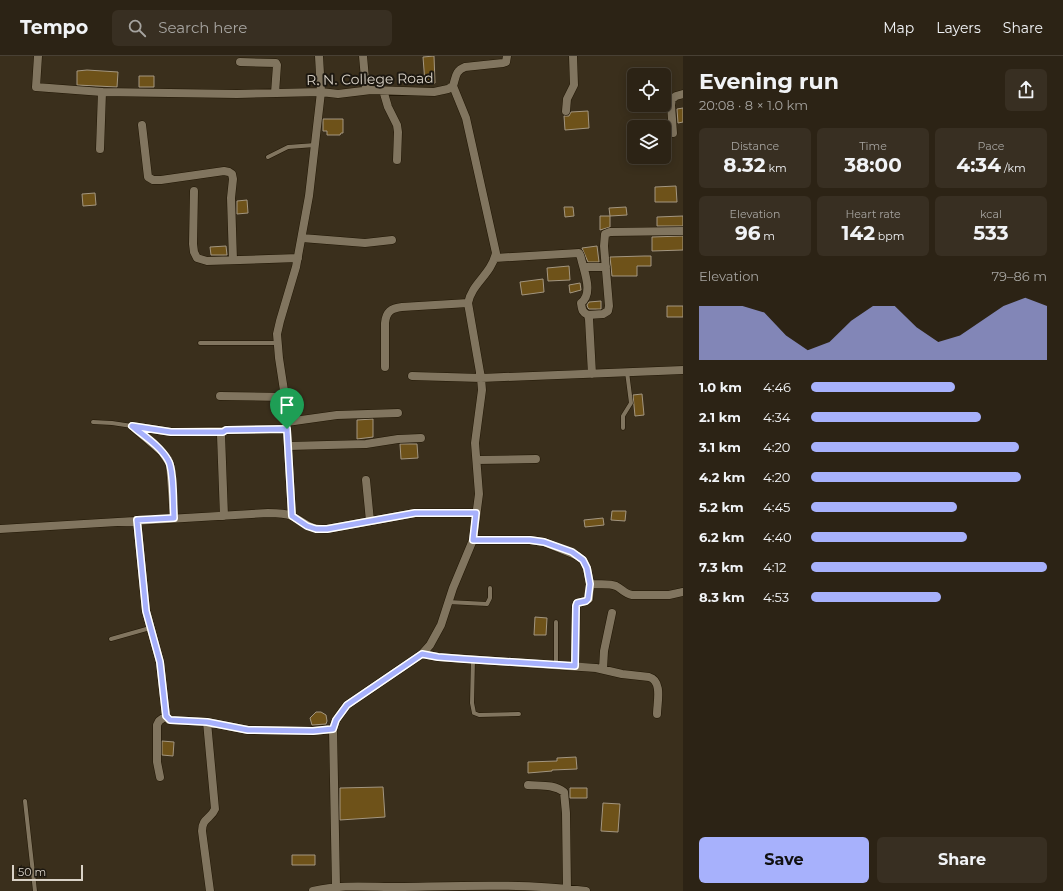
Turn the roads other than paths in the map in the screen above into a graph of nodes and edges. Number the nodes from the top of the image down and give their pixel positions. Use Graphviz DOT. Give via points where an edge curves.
graph roads {
  1 [pos="38,56"];
  2 [pos="319,56"];
  3 [pos="363,56"];
  4 [pos="507,56"];
  5 [pos="573,56"];
  6 [pos="240,62"];
  7 [pos="453,86"];
  8 [pos="366,90"];
  9 [pos="383,90"];
  10 [pos="102,92"];
  11 [pos="321,92"];
  12 [pos="275,93"];
  13 [pos="683,94"];
  14 [pos="566,111"];
  15 [pos="142,125"];
  16 [pos="673,133"];
  17 [pos="316,145"];
  18 [pos="100,149"];
  19 [pos="268,157"];
  20 [pos="397,160"];
  21 [pos="194,191"];
  22 [pos="683,231"];
  23 [pos="302,238"];
  24 [pos="392,240"];
  25 [pos="298,258"];
  26 [pos="495,258"];
  27 [pos="233,260"];
  28 [pos="606,266"];
  29 [pos="584,267"];
  30 [pos="468,303"];
  31 [pos="588,315"];
  32 [pos="200,342"];
  33 [pos="277,343"];
  34 [pos="385,367"];
  35 [pos="683,370"];
  36 [pos="627,372"];
  37 [pos="592,374"];
  38 [pos="412,376"];
  39 [pos="481,378"];
  40 [pos="220,396"];
  41 [pos="285,397"];
  42 [pos="398,413"];
  43 [pos="93,422"];
  44 [pos="287,425"];
  45 [pos="132,426"];
  46 [pos="623,428"];
  47 [pos="223,432"];
  48 [pos="421,438"];
  49 [pos="289,446"];
  50 [pos="536,459"];
  51 [pos="477,460"];
  52 [pos="366,480"];
  53 [pos="476,513"];
  54 [pos="224,516"];
  55 [pos="292,516"];
  56 [pos="174,518"];
  57 [pos="137,520"];
  58 [pos="370,520"];
  59 [pos="0,529"];
  60 [pos="473,540"];
  61 [pos="590,584"];
  62 [pos="490,588"];
  63 [pos="683,592"];
  64 [pos="448,602"];
  65 [pos="612,613"];
  66 [pos="556,622"];
  67 [pos="150,628"];
  68 [pos="111,639"];
  69 [pos="422,654"];
  70 [pos="473,659"];
  71 [pos="556,665"];
  72 [pos="575,666"];
  73 [pos="604,669"];
  74 [pos="519,714"];
  75 [pos="657,714"];
  76 [pos="166,716"];
  77 [pos="207,722"];
  78 [pos="333,729"];
  79 [pos="160,777"];
  80 [pos="528,785"];
  81 [pos="24,801"];
  82 [pos="336,886"];
  83 [pos="506,888"];
  84 [pos="567,888"];
  85 [pos="544,889"];
  86 [pos="35,891"];
  87 [pos="210,891"];
  88 [pos="313,891"];
  89 [pos="586,891"];
  1 -- 10 [label="street, R. N. College Road" via="36,87"];
  2 -- 11 [label="street"];
  3 -- 8 [label="street"];
  4 -- 7 [label="street, R. N. College Road" via="506,62 503,63 460,69 455,75"];
  5 -- 14 [label="street" via="574,85 568,96"];
  6 -- 12 [label="street" via="276,63"];
  7 -- 9 [label="street, R. N. College Road" via="434,92"];
  7 -- 26 [label="street" via="466,118 495,244"];
  8 -- 9 [label="street, R. N. College Road"];
  8 -- 11 [label="street, R. N. College Road" via="338,94"];
  9 -- 20 [label="street" via="397,125"];
  10 -- 12 [label="street, R. N. College Road"];
  10 -- 18 [label="street"];
  11 -- 12 [label="street, R. N. College Road"];
  11 -- 17 [label="street"];
  13 -- 16 [label="street" via="672,99"];
  15 -- 27 [label="street" via="148,177 153,180 224,171 232,174"];
  17 -- 19 [label="lane" via="288,147"];
  17 -- 23 [label="street"];
  21 -- 27 [label="street" via="194,252 197,258 207,261"];
  22 -- 28 [label="street" via="605,234"];
  23 -- 24 [label="street" via="365,243"];
  23 -- 25 [label="street"];
  25 -- 27 [label="street"];
  25 -- 33 [label="street" via="280,321"];
  26 -- 29 [label="street" via="579,253"];
  26 -- 30 [label="street"];
  28 -- 29 [label="street"];
  28 -- 31 [label="street" via="608,311"];
  29 -- 31 [label="street" via="587,291 585,300 581,303 583,313"];
  30 -- 34 [label="street" via="402,307 390,311 385,316 384,323"];
  30 -- 39 [label="street"];
  31 -- 37 [label="street"];
  32 -- 33 [label="lane"];
  33 -- 41 [label="street"];
  35 -- 36 [label="street"];
  36 -- 37 [label="street"];
  36 -- 46 [label="lane" via="631,403 623,416"];
  37 -- 39 [label="street"];
  38 -- 39 [label="street"];
  39 -- 51 [label="street" via="475,443"];
  40 -- 41 [label="street"];
  41 -- 44 [label="street"];
  42 -- 44 [label="street" via="338,415"];
  43 -- 45 [label="lane"];
  44 -- 47 [label="street"];
  44 -- 49 [label="street"];
  45 -- 47 [label="street" via="176,433"];
  45 -- 56 [label="street" via="162,452 170,464"];
  47 -- 54 [label="street"];
  48 -- 49 [label="street" via="366,444"];
  49 -- 55 [label="street"];
  50 -- 51 [label="street"];
  51 -- 53 [label="street" via="479,494"];
  52 -- 58 [label="street"];
  53 -- 58 [label="street" via="415,513"];
  53 -- 60 [label="street"];
  54 -- 55 [label="street" via="268,513"];
  54 -- 56 [label="street"];
  55 -- 58 [label="street" via="316,529 338,528"];
  56 -- 57 [label="street"];
  57 -- 59 [label="street"];
  57 -- 67 [label="street"];
  60 -- 61 [label="street" via="530,540 554,545 572,552 583,560"];
  60 -- 64 [label="street"];
  61 -- 63 [label="street" via="617,587 632,595 670,595"];
  61 -- 72 [label="street" via="588,599 577,603 576,606"];
  62 -- 64 [label="lane" via="487,604"];
  64 -- 69 [label="street" via="436,636"];
  65 -- 73 [label="street" via="605,647"];
  66 -- 71 [label="lane"];
  67 -- 68 [label="lane"];
  67 -- 76 [label="street" via="160,662"];
  69 -- 70 [label="street"];
  69 -- 78 [label="street" via="347,705"];
  70 -- 71 [label="street"];
  70 -- 74 [label="lane" via="474,713"];
  71 -- 72 [label="street"];
  72 -- 73 [label="street"];
  73 -- 75 [label="street" via="653,679 658,686"];
  76 -- 77 [label="street" via="174,722"];
  76 -- 79 [label="street" via="158,725 157,762"];
  77 -- 78 [label="street" via="248,730"];
  77 -- 87 [label="street" via="215,808 203,822 202,831"];
  78 -- 82 [label="street"];
  80 -- 84 [label="street" via="553,787 564,792"];
  81 -- 86 [label="lane"];
  82 -- 83 [label="street"];
  82 -- 88 [label="street"];
  83 -- 85 [label="street"];
  84 -- 85 [label="street"];
  84 -- 89 [label="street"];
}
